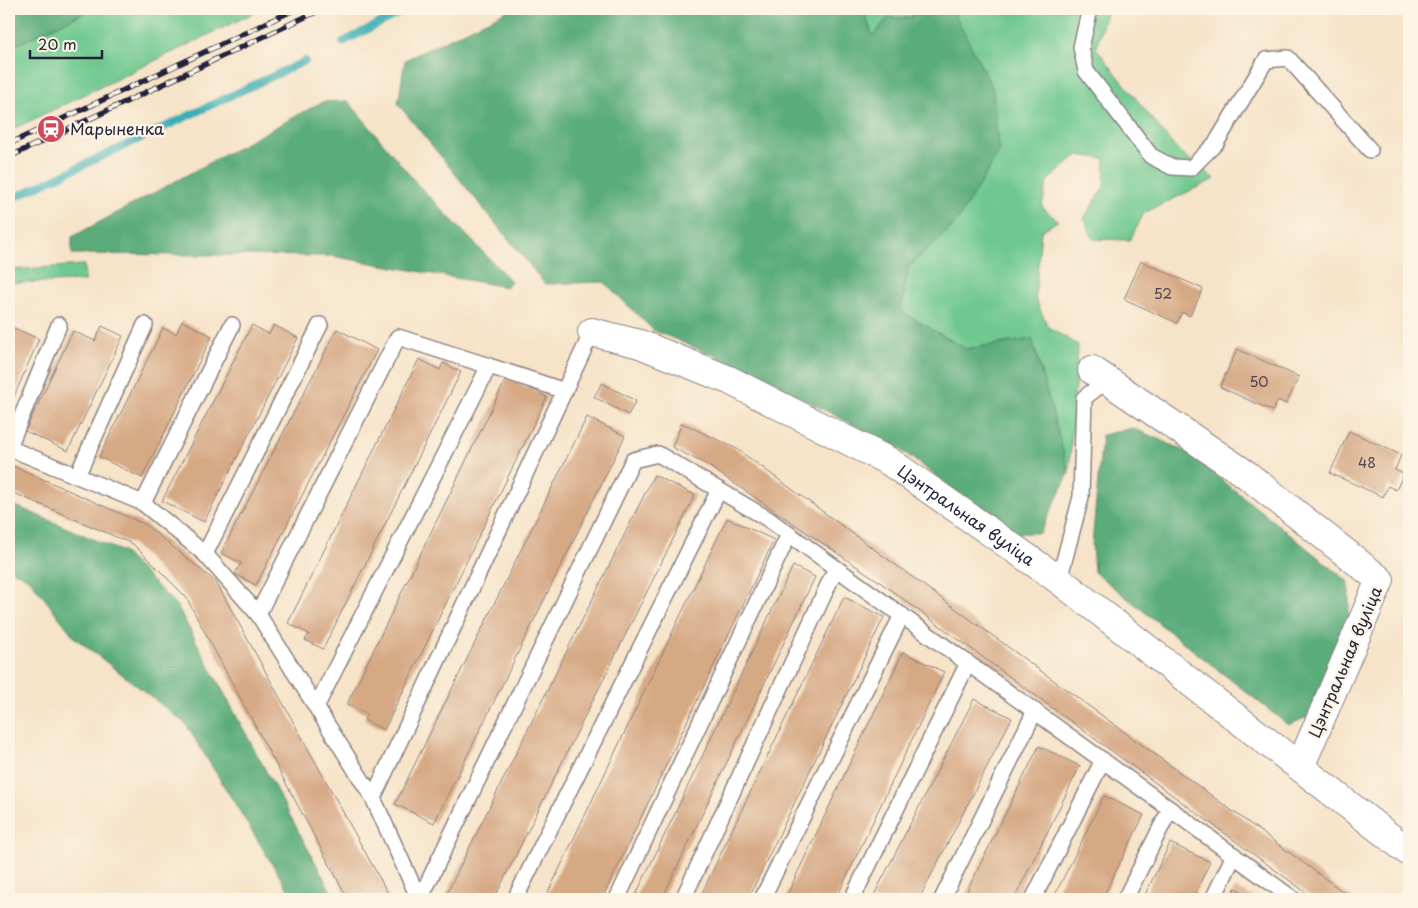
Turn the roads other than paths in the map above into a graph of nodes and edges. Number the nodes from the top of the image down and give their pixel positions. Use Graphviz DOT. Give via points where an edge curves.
graph roads {
  1 [pos="1090,9"];
  2 [pos="1370,150"];
  3 [pos="58,325"];
  4 [pos="145,325"];
  5 [pos="232,325"];
  6 [pos="320,325"];
  7 [pos="592,332"];
  8 [pos="489,366"];
  9 [pos="1100,375"];
  10 [pos="565,391"];
  11 [pos="9,448"];
  12 [pos="77,476"];
  13 [pos="719,490"];
  14 [pos="143,503"];
  15 [pos="789,534"];
  16 [pos="205,554"];
  17 [pos="836,568"];
  18 [pos="1059,580"];
  19 [pos="258,614"];
  20 [pos="902,615"];
  21 [pos="968,663"];
  22 [pos="316,707"];
  23 [pos="1035,712"];
  24 [pos="1103,760"];
  25 [pos="1300,767"];
  26 [pos="373,798"];
  27 [pos="1170,809"];
  28 [pos="1409,852"];
  29 [pos="1234,855"];
  30 [pos="419,899"];
  31 [pos="515,899"];
  32 [pos="617,899"];
  33 [pos="683,899"];
  34 [pos="762,899"];
  35 [pos="852,899"];
  36 [pos="942,899"];
  37 [pos="1033,899"];
  38 [pos="1125,899"];
  39 [pos="1213,899"];
  40 [pos="1293,899"];
  1 -- 2 [label="lane" via="1082,47 1086,71 1152,156 1172,167 1191,168 1216,143 1266,60 1288,58"];
  3 -- 11 [label="lane"];
  4 -- 12 [label="lane"];
  5 -- 14 [label="lane"];
  6 -- 16 [label="lane"];
  7 -- 10 [label="lane"];
  7 -- 18 [label="street, Цэнтральная вуліца" via="640,344 728,380 890,462"];
  8 -- 10 [label="lane"];
  8 -- 19 [label="lane" via="398,337"];
  8 -- 22 [label="lane"];
  9 -- 18 [label="lane" via="1084,398 1081,497"];
  9 -- 25 [label="street, Цэнтральная вуліца" via="1247,475 1380,580"];
  10 -- 26 [label="lane"];
  11 -- 12 [label="lane"];
  12 -- 14 [label="lane"];
  13 -- 15 [label="lane"];
  13 -- 30 [label="lane" via="658,454 633,460"];
  13 -- 31 [label="lane"];
  14 -- 16 [label="lane"];
  15 -- 17 [label="lane"];
  15 -- 32 [label="lane"];
  16 -- 19 [label="lane"];
  17 -- 20 [label="lane"];
  17 -- 33 [label="lane"];
  18 -- 25 [label="street, Цэнтральная вуліца"];
  19 -- 22 [label="lane"];
  20 -- 21 [label="lane"];
  20 -- 34 [label="lane"];
  21 -- 23 [label="lane"];
  21 -- 35 [label="lane"];
  22 -- 26 [label="lane"];
  23 -- 24 [label="lane"];
  23 -- 36 [label="lane"];
  24 -- 27 [label="lane"];
  24 -- 37 [label="lane"];
  25 -- 28 [label="street, Цэнтральная вуліца"];
  26 -- 30 [label="lane"];
  27 -- 29 [label="lane"];
  27 -- 38 [label="lane"];
  29 -- 39 [label="lane"];
  29 -- 40 [label="lane"];
}
